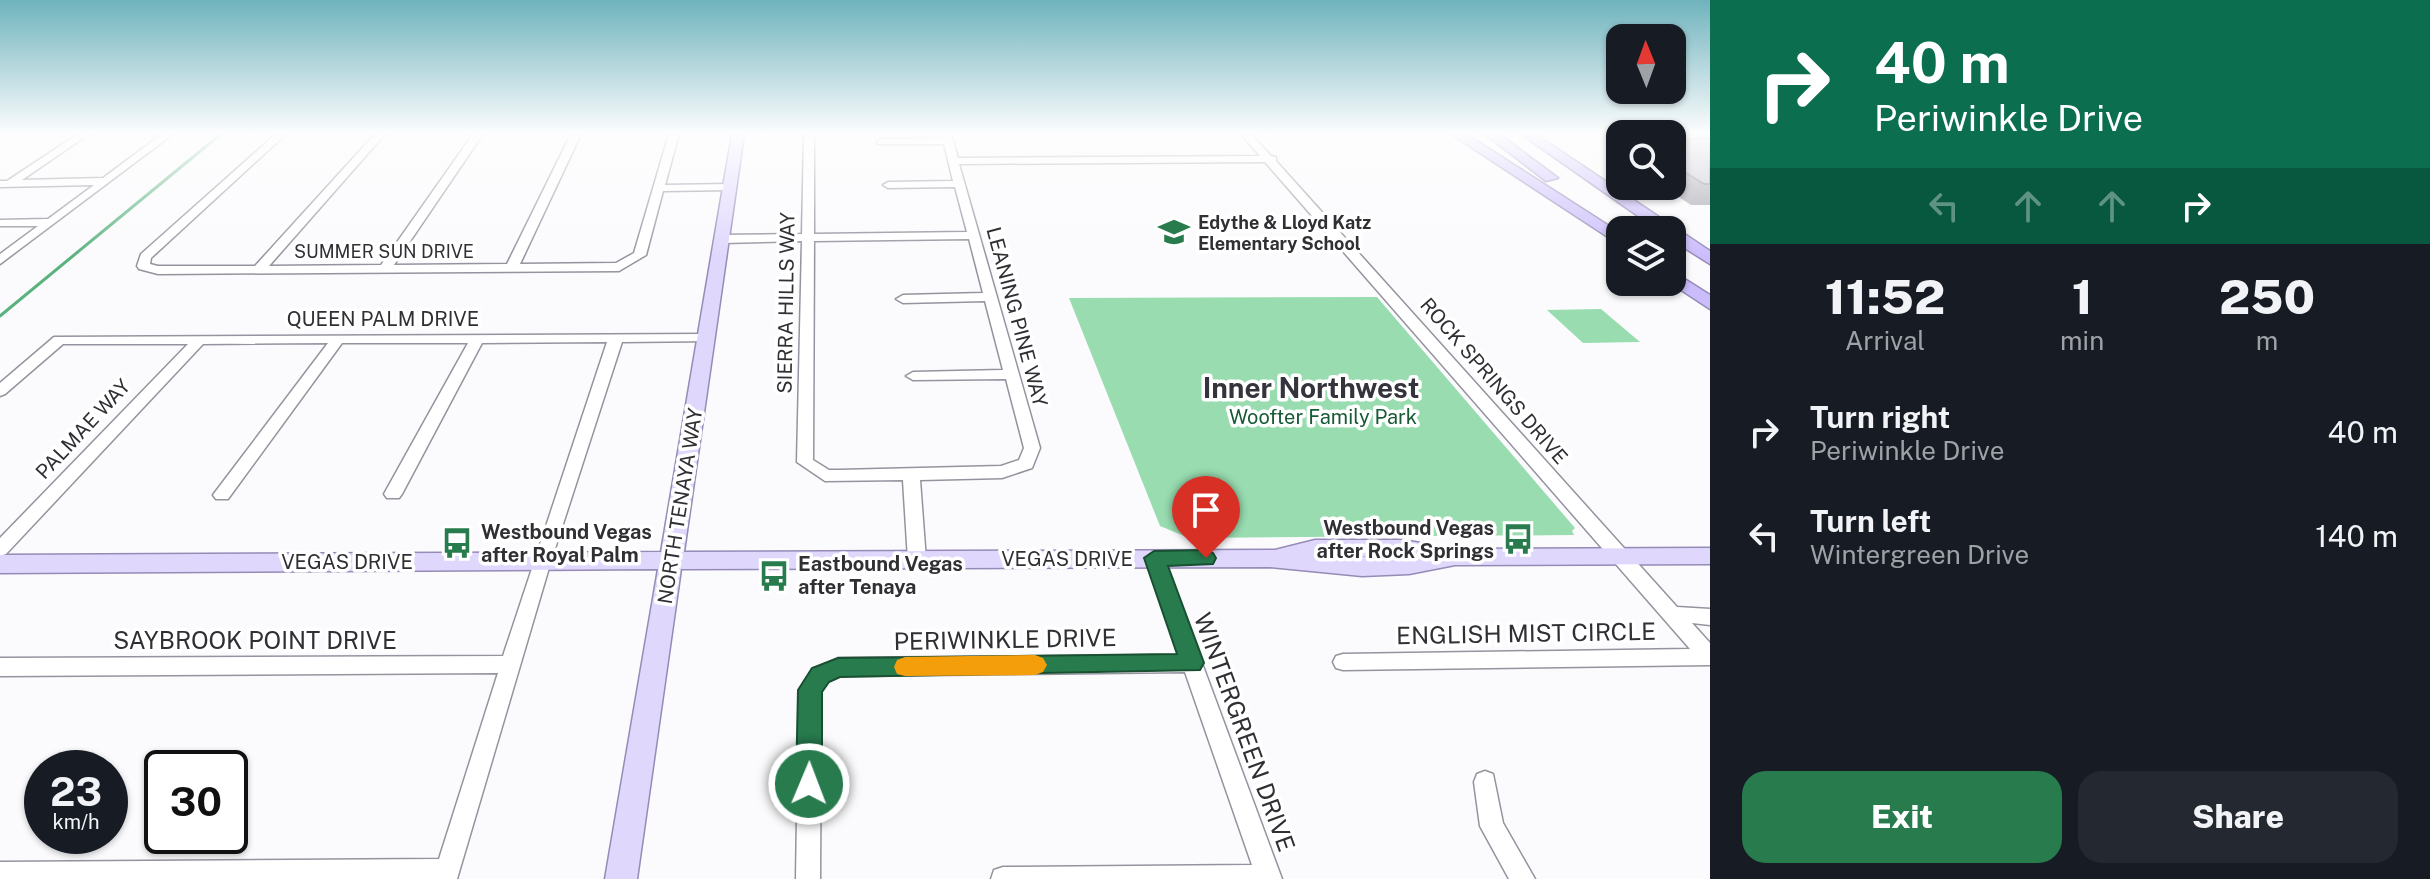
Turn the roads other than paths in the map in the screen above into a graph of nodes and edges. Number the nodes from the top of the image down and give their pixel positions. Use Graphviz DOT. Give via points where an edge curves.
graph roads {
  1 [pos="113,175"];
  2 [pos="236,175"];
  3 [pos="343,175"];
  4 [pos="450,175"];
  5 [pos="556,175"];
  6 [pos="662,175"];
  7 [pos="732,175"];
  8 [pos="808,175"];
  9 [pos="957,175"];
  10 [pos="1286,175"];
  11 [pos="1520,175"];
  12 [pos="1547,175"];
  13 [pos="1588,175"];
  14 [pos="1605,175"];
  15 [pos="105,181"];
  16 [pos="5,184"];
  17 [pos="959,184"];
  18 [pos="888,185"];
  19 [pos="730,187"];
  20 [pos="658,188"];
  21 [pos="1637,208"];
  22 [pos="1648,216"];
  23 [pos="1606,218"];
  24 [pos="51,222"];
  25 [pos="0,223"];
  26 [pos="1606,231"];
  27 [pos="975,235"];
  28 [pos="807,238"];
  29 [pos="722,239"];
  30 [pos="1686,242"];
  31 [pos="1710,259"];
  32 [pos="0,260"];
  33 [pos="511,269"];
  34 [pos="258,270"];
  35 [pos="384,270"];
  36 [pos="1686,276"];
  37 [pos="1686,286"];
  38 [pos="1710,294"];
  39 [pos="991,297"];
  40 [pos="903,299"];
  41 [pos="1710,304"];
  42 [pos="616,338"];
  43 [pos="707,338"];
  44 [pos="338,339"];
  45 [pos="477,339"];
  46 [pos="199,340"];
  47 [pos="1012,374"];
  48 [pos="913,376"];
  49 [pos="0,391"];
  50 [pos="911,475"];
  51 [pos="393,494"];
  52 [pos="222,495"];
  53 [pos="0,549"];
  54 [pos="1622,556"];
  55 [pos="1710,556"];
  56 [pos="1154,558"];
  57 [pos="917,560"];
  58 [pos="542,561"];
  59 [pos="671,561"];
  60 [pos="0,564"];
  61 [pos="1672,614"];
  62 [pos="1710,617"];
  63 [pos="1710,657"];
  64 [pos="1343,662"];
  65 [pos="1192,663"];
  66 [pos="511,664"];
  67 [pos="0,667"];
  68 [pos="1485,782"];
  69 [pos="0,874"];
  70 [pos="446,875"];
  71 [pos="1270,878"];
  72 [pos="621,879"];
  73 [pos="808,879"];
  74 [pos="1003,879"];
  75 [pos="1523,879"];
  1 -- 15 [label="street"];
  2 -- 34 [label="street, SUMMER SUN DRIVE" via="145,257 143,266"];
  3 -- 34 [label="street"];
  4 -- 35 [label="street"];
  5 -- 33 [label="street"];
  6 -- 20 [label="street"];
  7 -- 19 [label="main road, NORTH TENAYA WAY"];
  8 -- 28 [label="street, SIERRA HILLS WAY"];
  9 -- 17 [label="street, LEANING PINE WAY"];
  10 -- 54 [label="street, ROCK SPRINGS DRIVE"];
  11 -- 26 [label="highway"];
  12 -- 23 [label="highway"];
  13 -- 21 [label="highway"];
  14 -- 21 [label="highway"];
  15 -- 16 [label="street"];
  15 -- 24 [label="street"];
  17 -- 18 [label="street"];
  17 -- 27 [label="street, LEANING PINE WAY"];
  19 -- 20 [label="street"];
  19 -- 29 [label="main road, NORTH TENAYA WAY"];
  20 -- 33 [label="street, SUMMER SUN DRIVE" via="640,255 627,265"];
  21 -- 22 [label="highway"];
  24 -- 25 [label="street"];
  24 -- 32 [label="street"];
  27 -- 28 [label="street"];
  27 -- 39 [label="street, LEANING PINE WAY"];
  28 -- 29 [label="street"];
  28 -- 50 [label="street, SIERRA HILLS WAY" via="803,452 813,470 839,476"];
  29 -- 43 [label="main road, NORTH TENAYA WAY"];
  30 -- 31 [label="highway"];
  33 -- 35 [label="street, SUMMER SUN DRIVE"];
  34 -- 35 [label="street, SUMMER SUN DRIVE"];
  36 -- 38 [label="highway"];
  37 -- 41 [label="highway"];
  39 -- 40 [label="street"];
  39 -- 47 [label="street, LEANING PINE WAY"];
  42 -- 43 [label="street, QUEEN PALM DRIVE"];
  42 -- 45 [label="street, QUEEN PALM DRIVE"];
  42 -- 58 [label="street"];
  43 -- 59 [label="main road, NORTH TENAYA WAY"];
  44 -- 45 [label="street, QUEEN PALM DRIVE"];
  44 -- 46 [label="street, QUEEN PALM DRIVE"];
  44 -- 52 [label="street"];
  45 -- 51 [label="street"];
  46 -- 49 [label="street, QUEEN PALM DRIVE" via="59,340"];
  46 -- 53 [label="street, PALMAE WAY"];
  47 -- 48 [label="street"];
  47 -- 50 [label="street, LEANING PINE WAY" via="1032,448 1026,464 1002,472"];
  50 -- 57 [label="street"];
  54 -- 55 [label="main road, VEGAS DRIVE"];
  54 -- 56 [label="main road, VEGAS DRIVE" via="1455,557 1416,567"];
  54 -- 61 [label="street, ROCK SPRINGS DRIVE"];
  56 -- 57 [label="main road, VEGAS DRIVE"];
  56 -- 65 [label="street, WINTERGREEN DRIVE"];
  57 -- 59 [label="main road, VEGAS DRIVE"];
  58 -- 59 [label="main road, VEGAS DRIVE"];
  58 -- 60 [label="main road, VEGAS DRIVE"];
  58 -- 66 [label="street"];
  59 -- 72 [label="main road, NORTH TENAYA WAY"];
  61 -- 62 [label="street"];
  61 -- 63 [label="street, ROCK SPRINGS DRIVE"];
  63 -- 64 [label="street, ENGLISH MIST CIRCLE"];
  65 -- 71 [label="street, WINTERGREEN DRIVE"];
  65 -- 73 [label="street, PERIWINKLE DRIVE" via="838,667 820,675 810,690"];
  66 -- 67 [label="street, SAYBROOK POINT DRIVE"];
  66 -- 70 [label="street"];
  68 -- 75 [label="street" via="1492,826"];
  69 -- 70 [label="street"];
  71 -- 74 [label="street"];
}
